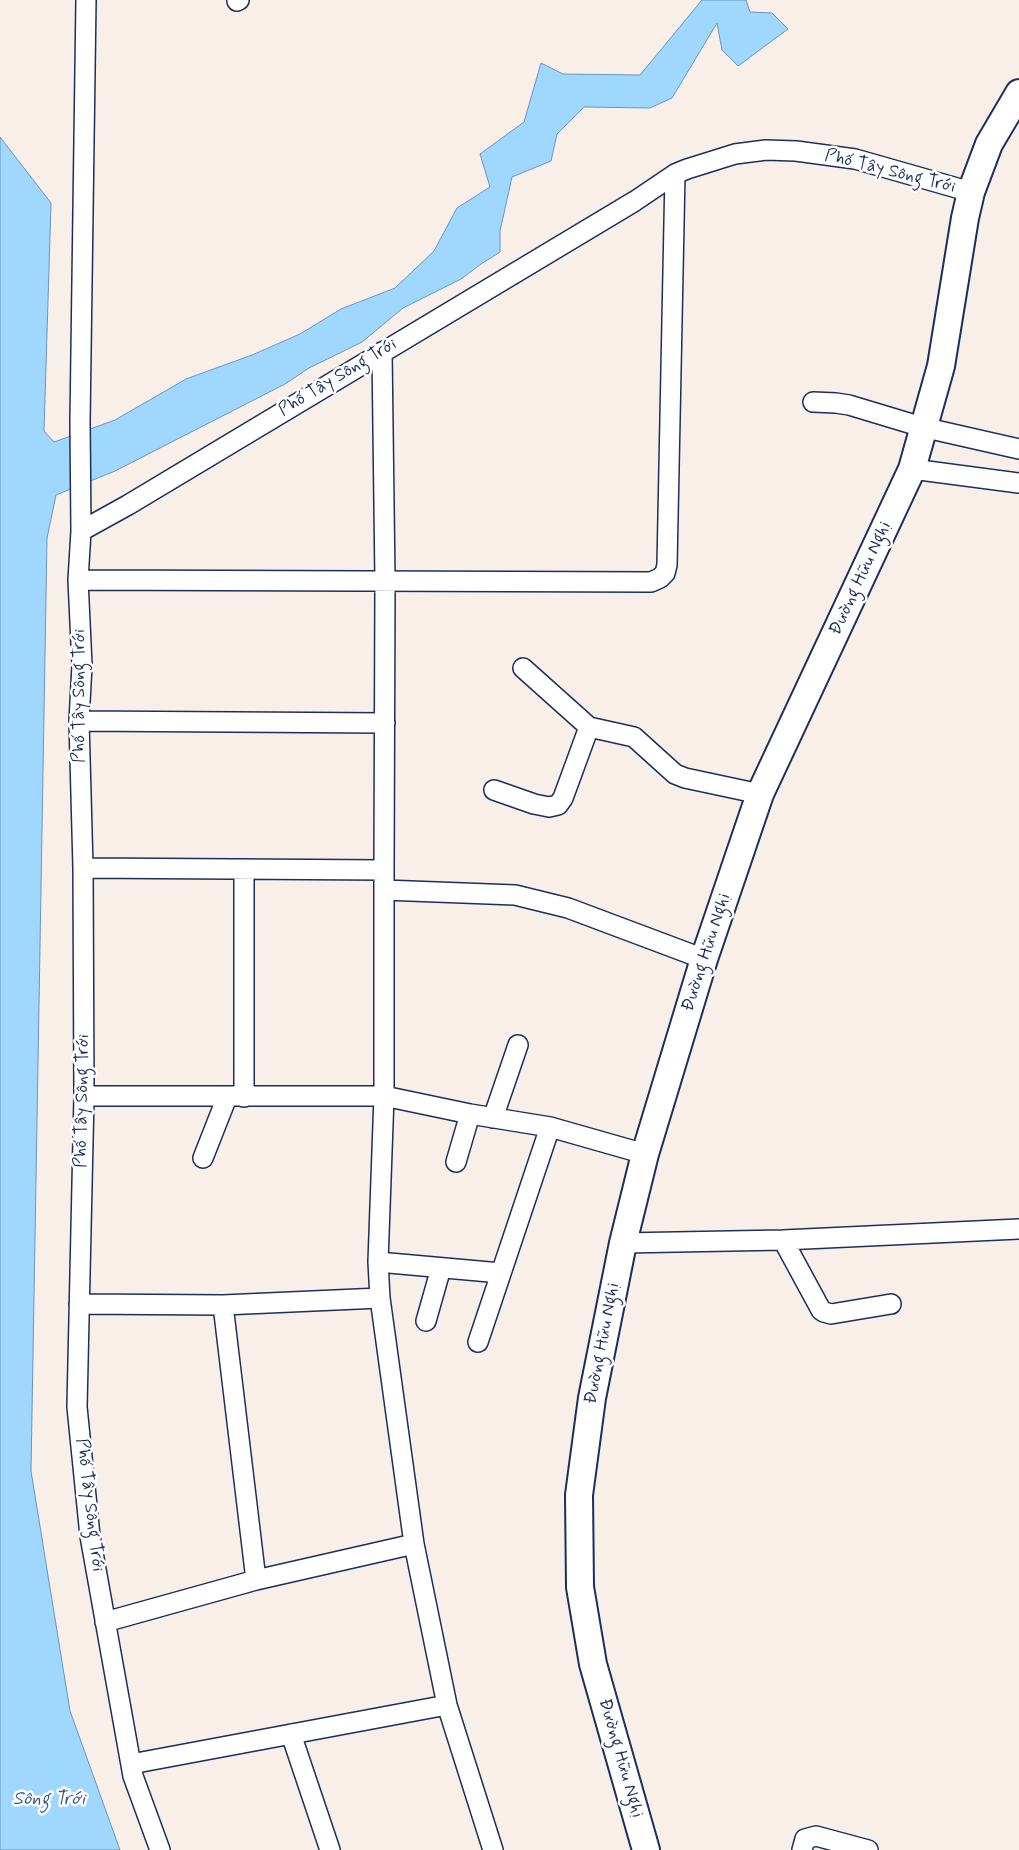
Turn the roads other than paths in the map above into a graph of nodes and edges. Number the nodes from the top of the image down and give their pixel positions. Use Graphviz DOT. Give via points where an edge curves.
graph roads {
  1 [pos="86,0"];
  2 [pos="1019,93"];
  3 [pos="675,174"];
  4 [pos="971,192"];
  5 [pos="382,352"];
  6 [pos="813,402"];
  7 [pos="922,427"];
  8 [pos="1019,449"];
  9 [pos="912,469"];
  10 [pos="1019,483"];
  11 [pos="81,531"];
  12 [pos="78,580"];
  13 [pos="385,581"];
  14 [pos="523,668"];
  15 [pos="79,721"];
  16 [pos="385,723"];
  17 [pos="589,727"];
  18 [pos="494,790"];
  19 [pos="760,794"];
  20 [pos="83,868"];
  21 [pos="244,869"];
  22 [pos="384,870"];
  23 [pos="384,890"];
  24 [pos="704,959"];
  25 [pos="518,1045"];
  26 [pos="84,1096"];
  27 [pos="384,1096"];
  28 [pos="235,1097"];
  29 [pos="470,1114"];
  30 [pos="493,1118"];
  31 [pos="550,1127"];
  32 [pos="645,1154"];
  33 [pos="203,1158"];
  34 [pos="456,1162"];
  35 [pos="1019,1229"];
  36 [pos="783,1240"];
  37 [pos="623,1243"];
  38 [pos="378,1262"];
  39 [pos="441,1268"];
  40 [pos="501,1273"];
  41 [pos="380,1298"];
  42 [pos="79,1304"];
  43 [pos="890,1304"];
  44 [pos="223,1305"];
  45 [pos="426,1321"];
  46 [pos="478,1342"];
  47 [pos="414,1544"];
  48 [pos="256,1580"];
  49 [pos="105,1622"];
  50 [pos="446,1705"];
  51 [pos="291,1734"];
  52 [pos="131,1764"];
  53 [pos="160,1850"];
  54 [pos="330,1850"];
  55 [pos="493,1850"];
  56 [pos="646,1850"];
  57 [pos="802,1850"];
  58 [pos="868,1850"];
  1 -- 11 [label="street"];
  2 -- 4 [label="highway, Đường Hữu Nghị" via="989,144"];
  3 -- 4 [label="street, Phố Tây Sông Trới" via="735,154 796,151 855,160"];
  3 -- 5 [label="street, Phố Tây Sông Trới"];
  3 -- 13 [label="street" via="667,565 664,573 651,582"];
  4 -- 7 [label="highway, Đường Hữu Nghị" via="941,366"];
  5 -- 11 [label="street, Phố Tây Sông Trới"];
  5 -- 13 [label="street"];
  6 -- 7 [label="street" via="836,402"];
  7 -- 8 [label="street"];
  7 -- 9 [label="highway, Đường Hữu Nghị"];
  9 -- 10 [label="street"];
  9 -- 19 [label="highway, Đường Hữu Nghị"];
  11 -- 12 [label="street, Phố Tây Sông Trới"];
  12 -- 13 [label="street"];
  12 -- 15 [label="street, Phố Tây Sông Trới" via="82,665"];
  13 -- 16 [label="street"];
  14 -- 17 [label="street"];
  15 -- 16 [label="street"];
  15 -- 20 [label="street, Phố Tây Sông Trới"];
  16 -- 22 [label="street"];
  17 -- 18 [label="street" via="558,805 534,804"];
  17 -- 19 [label="street" via="634,737 668,769 685,778"];
  19 -- 24 [label="highway, Đường Hữu Nghị"];
  20 -- 21 [label="street"];
  20 -- 26 [label="street, Phố Tây Sông Trới"];
  21 -- 22 [label="street"];
  21 -- 28 [label="street"];
  22 -- 23 [label="street"];
  23 -- 24 [label="street" via="515,895 568,908"];
  23 -- 27 [label="street"];
  24 -- 32 [label="highway, Đường Hữu Nghị"];
  25 -- 30 [label="street"];
  26 -- 28 [label="street"];
  26 -- 42 [label="street, Phố Tây Sông Trới"];
  27 -- 28 [label="street"];
  27 -- 29 [label="street"];
  27 -- 38 [label="street"];
  28 -- 33 [label="street"];
  29 -- 30 [label="street"];
  29 -- 34 [label="street"];
  30 -- 31 [label="street"];
  31 -- 32 [label="street"];
  31 -- 40 [label="street"];
  32 -- 37 [label="highway, Đường Hữu Nghị"];
  35 -- 36 [label="street"];
  36 -- 37 [label="street"];
  36 -- 43 [label="street" via="824,1312 831,1314"];
  37 -- 56 [label="highway, Đường Hữu Nghị" via="592,1398 579,1495 580,1587 593,1664"];
  38 -- 39 [label="street"];
  38 -- 41 [label="street"];
  39 -- 40 [label="street"];
  39 -- 45 [label="street"];
  40 -- 46 [label="street"];
  41 -- 44 [label="street"];
  41 -- 47 [label="street"];
  42 -- 44 [label="street"];
  42 -- 49 [label="street, Phố Tây Sông Trới" via="77,1407 90,1536"];
  44 -- 48 [label="street"];
  47 -- 48 [label="street"];
  47 -- 50 [label="street"];
  48 -- 49 [label="street"];
  49 -- 52 [label="street, Phố Tây Sông Trới"];
  50 -- 51 [label="street"];
  50 -- 55 [label="street"];
  51 -- 52 [label="street"];
  51 -- 54 [label="street"];
  52 -- 53 [label="street, Phố Tây Sông Trới"];
  57 -- 58 [label="street" via="805,1839 816,1836"];
}
